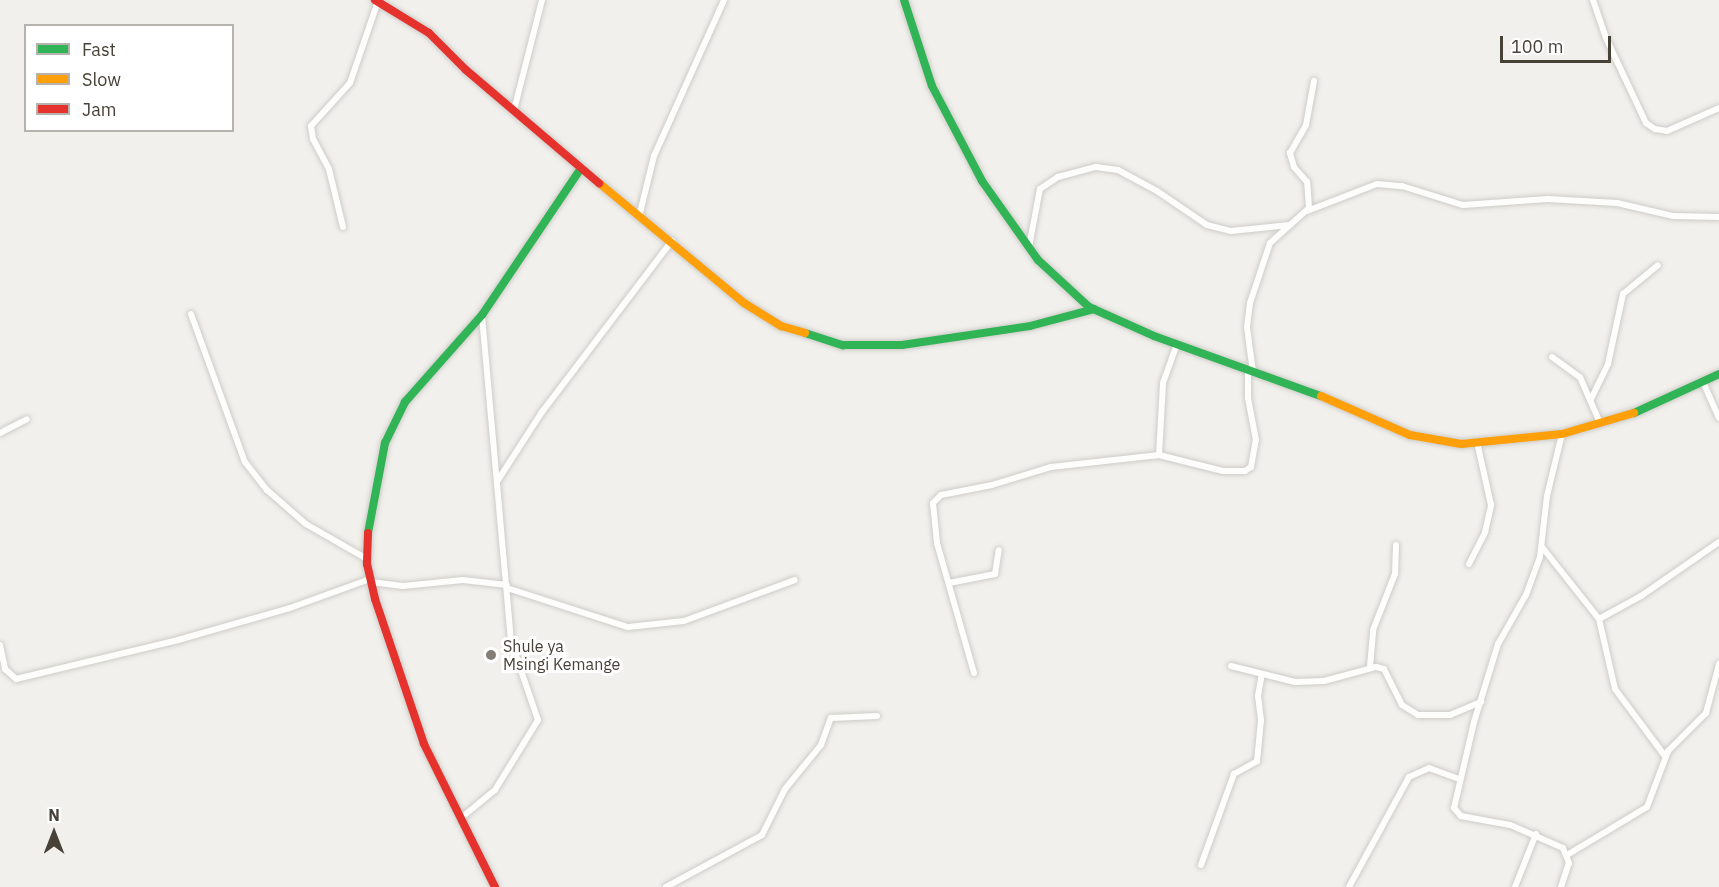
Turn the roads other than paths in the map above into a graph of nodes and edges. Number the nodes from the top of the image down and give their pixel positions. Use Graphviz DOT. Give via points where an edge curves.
graph roads {
  1 [pos="542,0"];
  2 [pos="724,0"];
  3 [pos="904,0"];
  4 [pos="1593,0"];
  5 [pos="377,1"];
  6 [pos="1314,81"];
  7 [pos="1719,108"];
  8 [pos="514,110"];
  9 [pos="581,168"];
  10 [pos="1307,211"];
  11 [pos="639,217"];
  12 [pos="1719,217"];
  13 [pos="1290,225"];
  14 [pos="343,227"];
  15 [pos="672,241"];
  16 [pos="1029,247"];
  17 [pos="1658,265"];
  18 [pos="1094,309"];
  19 [pos="191,314"];
  20 [pos="482,315"];
  21 [pos="1177,344"];
  22 [pos="1552,357"];
  23 [pos="1251,371"];
  24 [pos="1719,374"];
  25 [pos="1703,382"];
  26 [pos="1591,399"];
  27 [pos="1719,418"];
  28 [pos="27,419"];
  29 [pos="1600,423"];
  30 [pos="0,433"];
  31 [pos="1562,434"];
  32 [pos="1477,442"];
  33 [pos="1160,455"];
  34 [pos="498,480"];
  35 [pos="1719,542"];
  36 [pos="1396,545"];
  37 [pos="1542,547"];
  38 [pos="999,550"];
  39 [pos="367,560"];
  40 [pos="1469,564"];
  41 [pos="795,580"];
  42 [pos="371,581"];
  43 [pos="949,583"];
  44 [pos="507,586"];
  45 [pos="1599,619"];
  46 [pos="0,645"];
  47 [pos="1719,664"];
  48 [pos="1231,666"];
  49 [pos="1370,667"];
  50 [pos="974,673"];
  51 [pos="1262,674"];
  52 [pos="1711,699"];
  53 [pos="1480,702"];
  54 [pos="1719,702"];
  55 [pos="877,716"];
  56 [pos="1665,756"];
  57 [pos="1460,779"];
  58 [pos="461,818"];
  59 [pos="1536,834"];
  60 [pos="1567,855"];
  61 [pos="1201,865"];
  62 [pos="495,887"];
  63 [pos="666,887"];
  64 [pos="1349,887"];
  65 [pos="1515,887"];
  66 [pos="1561,887"];
  1 -- 8 [label="street"];
  2 -- 11 [label="street" via="654,156"];
  3 -- 16 [label="street" via="932,86 982,181"];
  4 -- 7 [label="street" via="1606,38 1646,123 1667,131"];
  5 -- 8 [label="street" via="429,33"];
  5 -- 14 [label="street" via="350,83 311,126 337,196"];
  6 -- 10 [label="street" via="1306,125 1290,153 1294,167 1307,182"];
  8 -- 9 [label="street"];
  9 -- 11 [label="street"];
  9 -- 20 [label="street"];
  10 -- 12 [label="street" via="1377,184 1402,186 1463,205 1548,199 1617,203 1674,216"];
  10 -- 13 [label="street"];
  11 -- 15 [label="street"];
  13 -- 16 [label="street" via="1231,231 1207,225 1158,191 1118,170 1096,167 1058,177 1040,189"];
  13 -- 23 [label="street" via="1270,243 1250,303"];
  15 -- 18 [label="street" via="744,303 781,326 843,345 902,345 1030,326"];
  15 -- 34 [label="street" via="542,412"];
  16 -- 18 [label="street" via="1038,260"];
  17 -- 26 [label="street" via="1623,294 1608,364"];
  18 -- 21 [label="street"];
  19 -- 39 [label="street" via="245,462 267,490 306,524"];
  20 -- 34 [label="street"];
  20 -- 39 [label="street" via="405,402 385,443 375,477"];
  21 -- 23 [label="street"];
  21 -- 33 [label="street" via="1163,382"];
  22 -- 26 [label="street" via="1580,377"];
  23 -- 32 [label="street" via="1336,401 1410,435 1461,444"];
  23 -- 33 [label="street" via="1248,398 1256,440 1251,467 1245,471 1223,471"];
  24 -- 25 [label="street"];
  25 -- 27 [label="street"];
  25 -- 29 [label="street" via="1646,409"];
  26 -- 29 [label="street"];
  28 -- 30 [label="street"];
  29 -- 31 [label="street"];
  31 -- 32 [label="street"];
  31 -- 37 [label="street" via="1547,496"];
  32 -- 40 [label="street" via="1491,506 1485,532"];
  33 -- 43 [label="street" via="1052,467 936,498 934,522"];
  34 -- 44 [label="street"];
  35 -- 45 [label="street" via="1641,596"];
  36 -- 49 [label="street" via="1395,574 1373,630"];
  37 -- 45 [label="street"];
  37 -- 53 [label="street" via="1526,595 1498,644"];
  38 -- 43 [label="street" via="995,574"];
  39 -- 42 [label="street"];
  41 -- 44 [label="street" via="684,621 628,627"];
  42 -- 44 [label="street" via="403,586 463,580"];
  42 -- 46 [label="street" via="178,640 16,679 5,669"];
  42 -- 58 [label="street" via="432,766"];
  43 -- 50 [label="street"];
  44 -- 58 [label="street" via="511,641 538,720 495,790"];
  45 -- 56 [label="street" via="1615,689"];
  47 -- 52 [label="street"];
  48 -- 51 [label="street"];
  49 -- 51 [label="street" via="1324,681 1295,682"];
  49 -- 53 [label="street" via="1384,669 1408,712 1450,715"];
  51 -- 61 [label="street" via="1257,762 1234,774"];
  52 -- 54 [label="street"];
  52 -- 56 [label="street" via="1698,724"];
  53 -- 57 [label="street"];
  55 -- 63 [label="street" via="831,718 820,745 785,789 762,835"];
  56 -- 60 [label="street" via="1655,794 1647,807"];
  57 -- 59 [label="street" via="1454,795 1458,814"];
  57 -- 64 [label="street" via="1430,768 1408,777"];
  58 -- 62 [label="street"];
  59 -- 60 [label="street" via="1563,848"];
  59 -- 65 [label="street"];
  60 -- 66 [label="street" via="1568,872"];
}
